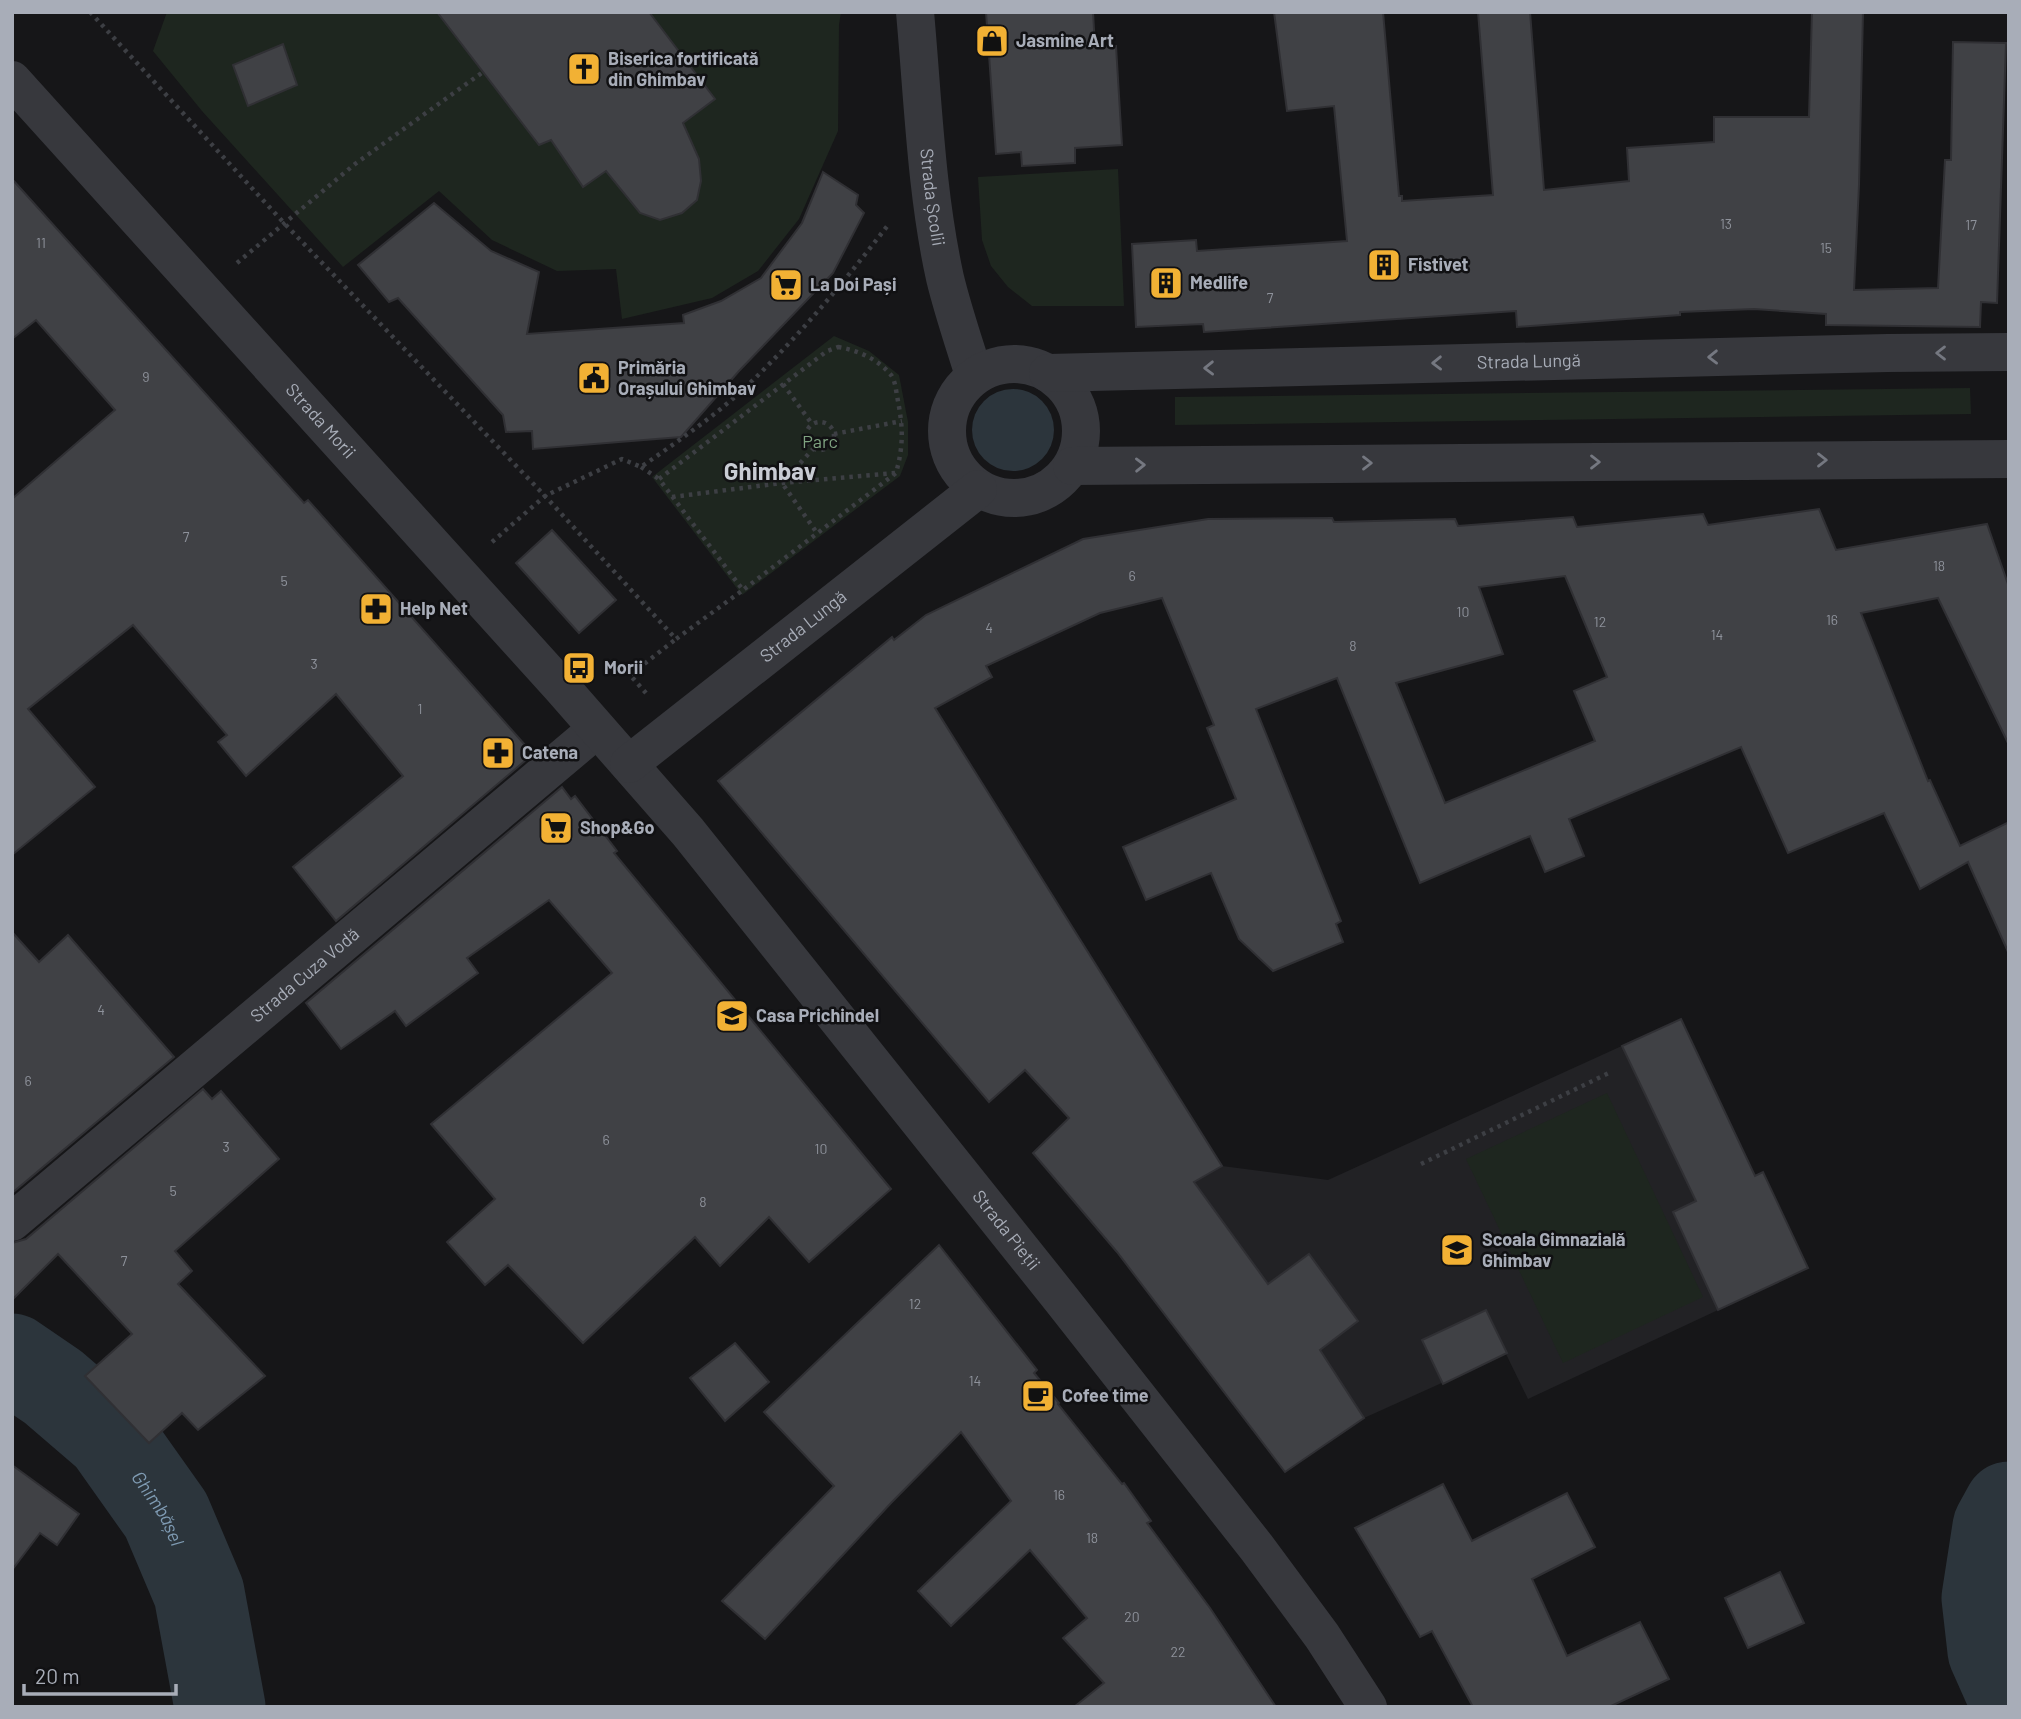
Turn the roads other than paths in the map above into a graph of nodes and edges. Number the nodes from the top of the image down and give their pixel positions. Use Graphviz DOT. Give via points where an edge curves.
graph roads {
  1 [pos="915,12"];
  2 [pos="12,80"];
  3 [pos="2009,352"];
  4 [pos="1048,373"];
  5 [pos="974,375"];
  6 [pos="2009,459"];
  7 [pos="1072,466"];
  8 [pos="978,489"];
  9 [pos="597,729"];
  10 [pos="629,764"];
  11 [pos="12,1222"];
  12 [pos="1368,1707"];
  1 -- 5 [label="street, Strada Școlii" via="945,277"];
  2 -- 9 [label="street, Strada Morii"];
  3 -- 4 [label="street, Strada Lungă, one-way"];
  4 -- 5 [label="street" via="1011,363"];
  4 -- 7 [label="street" via="1065,386 1076,405 1080,446"];
  5 -- 8 [label="street" via="949,411 946,432 950,454"];
  7 -- 6 [label="street, one-way"];
  7 -- 8 [label="street" via="1058,483 1040,494 1018,498"];
  8 -- 10 [label="street, Strada Lungă"];
  9 -- 10 [label="street, Strada Morii"];
  9 -- 11 [label="street, Strada Cuza Vodă"];
  10 -- 12 [label="street, Strada Pieții" via="752,910 1153,1415 1314,1625"];
}
